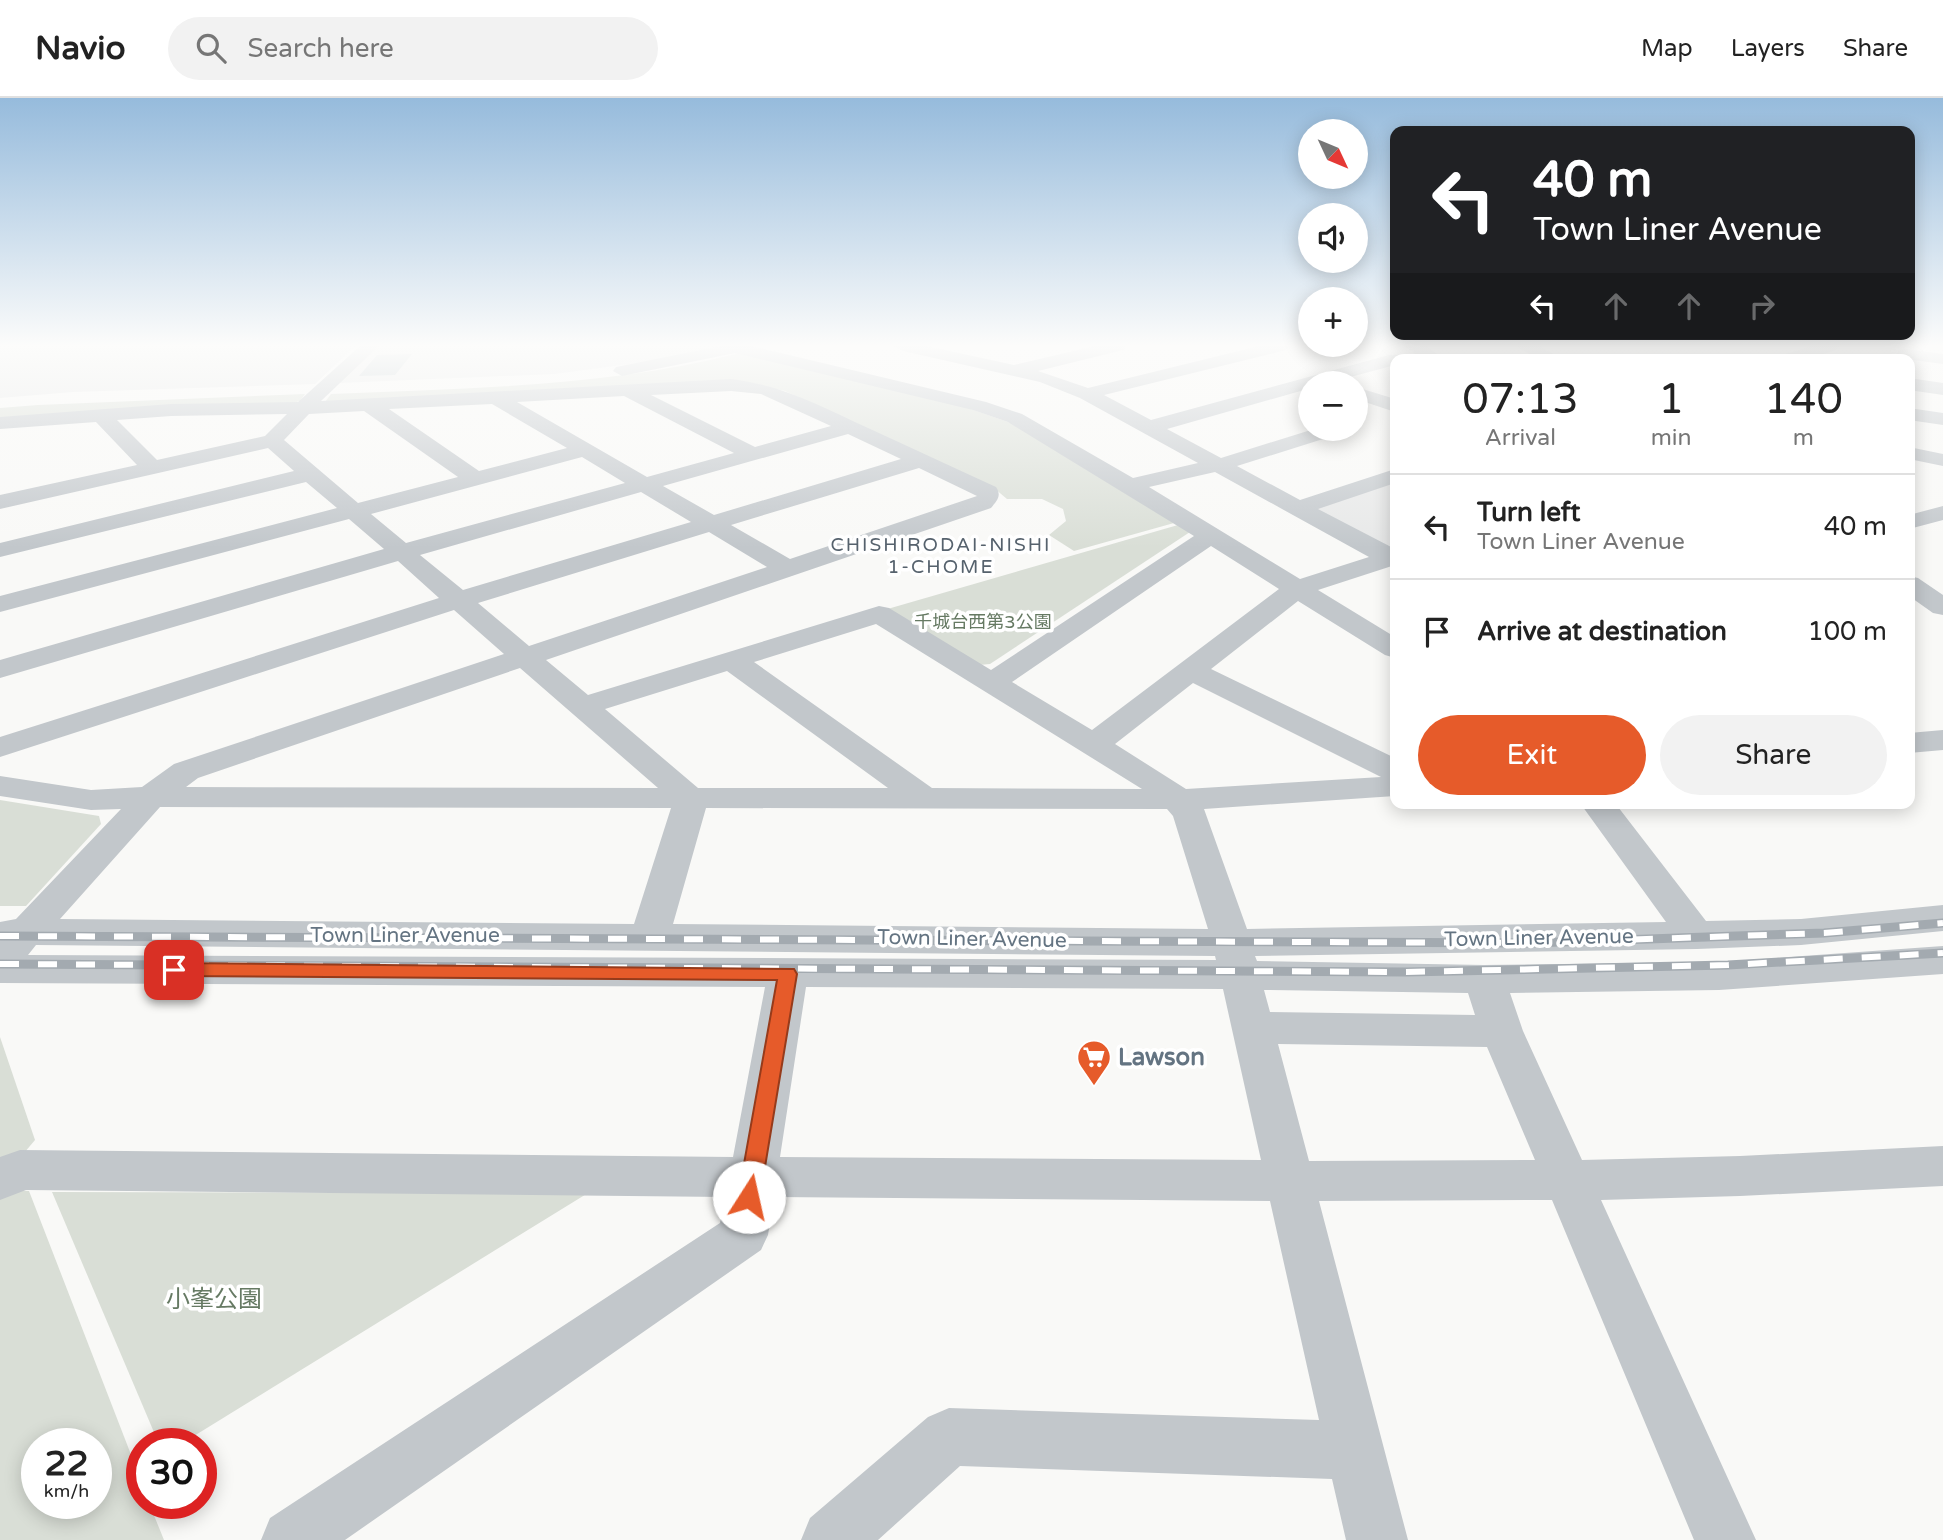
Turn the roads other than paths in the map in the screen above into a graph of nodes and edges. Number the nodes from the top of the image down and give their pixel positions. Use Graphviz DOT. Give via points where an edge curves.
graph roads {
  1 [pos="51,413"];
  2 [pos="101,413"];
  3 [pos="298,413"];
  4 [pos="381,413"];
  5 [pos="522,413"];
  6 [pos="672,413"];
  7 [pos="819,413"];
  8 [pos="998,413"];
  9 [pos="1123,413"];
  10 [pos="1205,413"];
  11 [pos="1381,413"];
  12 [pos="1915,415"];
  13 [pos="1369,418"];
  14 [pos="1943,419"];
  15 [pos="0,422"];
  16 [pos="850,427"];
  17 [pos="1150,428"];
  18 [pos="1298,440"];
  19 [pos="272,441"];
  20 [pos="586,450"];
  21 [pos="753,454"];
  22 [pos="1915,454"];
  23 [pos="1943,460"];
  24 [pos="919,461"];
  25 [pos="1219,465"];
  26 [pos="152,468"];
  27 [pos="311,474"];
  28 [pos="1390,478"];
  29 [pos="475,479"];
  30 [pos="644,485"];
  31 [pos="1130,485"];
  32 [pos="4,495"];
  33 [pos="1299,508"];
  34 [pos="353,510"];
  35 [pos="1943,513"];
  36 [pos="1915,521"];
  37 [pos="711,523"];
  38 [pos="1915,523"];
  39 [pos="1943,528"];
  40 [pos="1210,536"];
  41 [pos="0,550"];
  42 [pos="402,552"];
  43 [pos="1390,556"];
  44 [pos="1390,558"];
  45 [pos="787,568"];
  46 [pos="1915,588"];
  47 [pos="1296,589"];
  48 [pos="458,600"];
  49 [pos="0,604"];
  50 [pos="1943,607"];
  51 [pos="1390,643"];
  52 [pos="525,656"];
  53 [pos="731,660"];
  54 [pos="0,669"];
  55 [pos="1191,670"];
  56 [pos="991,682"];
  57 [pos="584,706"];
  58 [pos="1093,746"];
  59 [pos="0,747"];
  60 [pos="1390,769"];
  61 [pos="0,786"];
  62 [pos="1390,786"];
  63 [pos="151,797"];
  64 [pos="691,799"];
  65 [pos="925,799"];
  66 [pos="1177,799"];
  67 [pos="1602,809"];
  68 [pos="1943,918"];
  69 [pos="650,936"];
  70 [pos="1697,936"];
  71 [pos="8,942"];
  72 [pos="1236,958"];
  73 [pos="1943,960"];
  74 [pos="0,969"];
  75 [pos="788,974"];
  76 [pos="1484,979"];
  77 [pos="1253,1028"];
  78 [pos="1503,1031"];
  79 [pos="1943,1167"];
  80 [pos="752,1177"];
  81 [pos="0,1180"];
  82 [pos="1291,1181"];
  83 [pos="1567,1181"];
  84 [pos="1355,1450"];
  85 [pos="292,1540"];
  86 [pos="832,1540"];
  87 [pos="1377,1540"];
  88 [pos="1725,1540"];
  1 -- 15 [label="street"];
  2 -- 26 [label="street"];
  3 -- 19 [label="street"];
  4 -- 29 [label="street"];
  5 -- 20 [label="street"];
  6 -- 21 [label="street"];
  7 -- 16 [label="street"];
  8 -- 31 [label="street" via="1015,418"];
  9 -- 17 [label="street"];
  10 -- 17 [label="street"];
  11 -- 13 [label="street"];
  12 -- 14 [label="street"];
  16 -- 21 [label="street"];
  16 -- 24 [label="street"];
  17 -- 25 [label="street"];
  18 -- 25 [label="street"];
  19 -- 26 [label="street"];
  19 -- 27 [label="street"];
  20 -- 29 [label="street"];
  20 -- 30 [label="street"];
  21 -- 30 [label="street"];
  22 -- 23 [label="street"];
  24 -- 37 [label="street"];
  24 -- 45 [label="street" via="988,492 988,497 982,503"];
  25 -- 31 [label="street"];
  25 -- 33 [label="street"];
  26 -- 32 [label="street"];
  27 -- 34 [label="street"];
  27 -- 41 [label="street"];
  28 -- 33 [label="street"];
  29 -- 34 [label="street"];
  30 -- 37 [label="street"];
  30 -- 42 [label="street"];
  31 -- 40 [label="street"];
  33 -- 43 [label="street"];
  34 -- 42 [label="street"];
  34 -- 49 [label="street"];
  35 -- 36 [label="street"];
  37 -- 45 [label="street"];
  37 -- 48 [label="street"];
  38 -- 39 [label="street"];
  40 -- 47 [label="street"];
  40 -- 56 [label="street"];
  42 -- 48 [label="street"];
  42 -- 54 [label="street"];
  44 -- 47 [label="street"];
  45 -- 52 [label="street"];
  46 -- 50 [label="street"];
  47 -- 51 [label="street"];
  47 -- 55 [label="street"];
  48 -- 52 [label="street"];
  48 -- 59 [label="street"];
  52 -- 57 [label="street"];
  52 -- 63 [label="street" via="186,771"];
  53 -- 56 [label="street" via="879,614"];
  53 -- 57 [label="street"];
  53 -- 65 [label="street"];
  55 -- 58 [label="street"];
  55 -- 60 [label="street"];
  56 -- 58 [label="street"];
  57 -- 64 [label="street"];
  58 -- 66 [label="street"];
  61 -- 63 [label="street" via="91,800"];
  62 -- 66 [label="street"];
  63 -- 64 [label="street"];
  63 -- 71 [label="street"];
  64 -- 65 [label="street"];
  64 -- 69 [label="street"];
  65 -- 66 [label="street"];
  66 -- 72 [label="street" via="1190,814"];
  67 -- 70 [label="street"];
  68 -- 70 [label="street, Town Liner Avenue" via="1801,932"];
  69 -- 71 [label="street, Town Liner Avenue"];
  69 -- 72 [label="street, Town Liner Avenue"];
  70 -- 72 [label="street, Town Liner Avenue"];
  72 -- 75 [label="street, Town Liner Avenue"];
  72 -- 76 [label="street, Town Liner Avenue"];
  72 -- 77 [label="street"];
  73 -- 76 [label="street, Town Liner Avenue" via="1719,976"];
  74 -- 75 [label="street, Town Liner Avenue"];
  75 -- 80 [label="street"];
  76 -- 78 [label="street"];
  77 -- 78 [label="street"];
  77 -- 82 [label="street"];
  78 -- 83 [label="street"];
  79 -- 83 [label="street" via="1803,1176"];
  80 -- 81 [label="street" via="20,1170"];
  80 -- 82 [label="street"];
  80 -- 85 [label="street" via="743,1235"];
  82 -- 83 [label="street"];
  82 -- 84 [label="street"];
  83 -- 88 [label="street"];
  84 -- 86 [label="street" via="949,1437"];
  84 -- 87 [label="street"];
}
